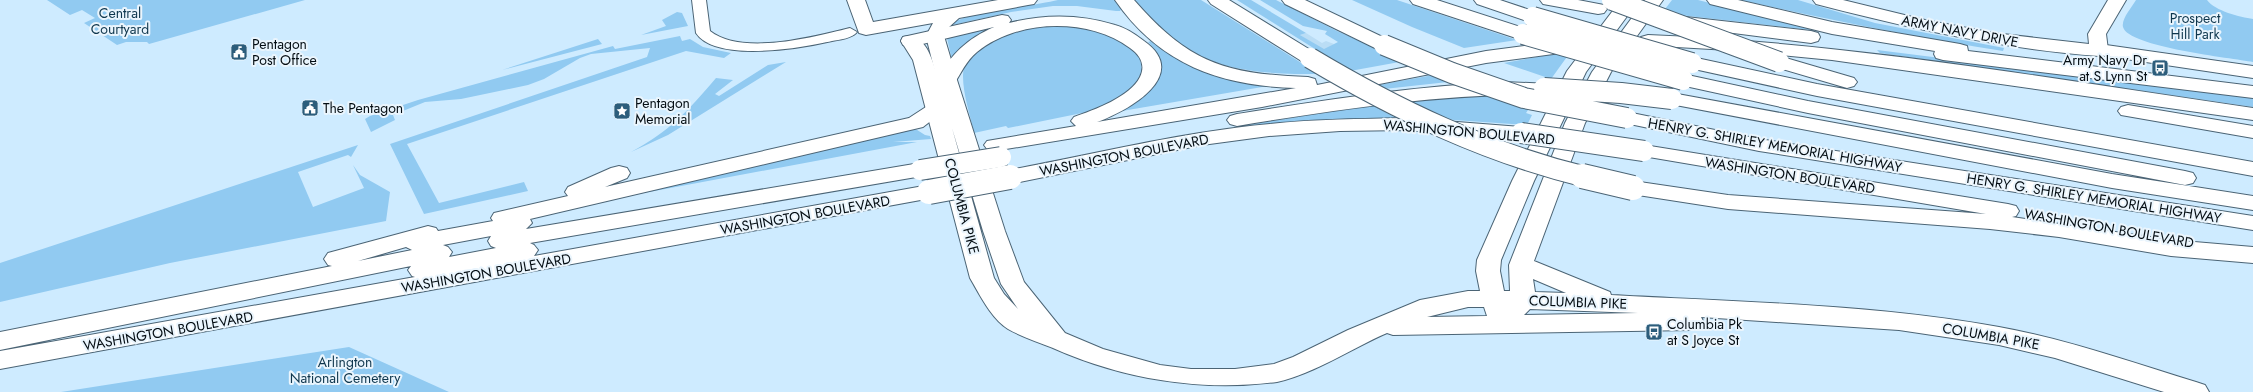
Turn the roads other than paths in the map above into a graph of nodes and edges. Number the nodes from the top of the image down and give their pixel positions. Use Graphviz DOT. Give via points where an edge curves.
graph roads {
  1 [pos="699,0"];
  2 [pos="1028,0"];
  3 [pos="1124,0"];
  4 [pos="1217,0"];
  5 [pos="1291,0"];
  6 [pos="1316,0"];
  7 [pos="1419,0"];
  8 [pos="1435,0"];
  9 [pos="1483,0"];
  10 [pos="1549,0"];
  11 [pos="1630,0"];
  12 [pos="1716,0"];
  13 [pos="1822,0"];
  14 [pos="1867,0"];
  15 [pos="2117,0"];
  16 [pos="1605,5"];
  17 [pos="975,9"];
  18 [pos="1655,9"];
  19 [pos="858,19"];
  20 [pos="1150,28"];
  21 [pos="1523,34"];
  22 [pos="935,36"];
  23 [pos="910,41"];
  24 [pos="1392,44"];
  25 [pos="1760,47"];
  26 [pos="2099,50"];
  27 [pos="1688,71"];
  28 [pos="2253,72"];
  29 [pos="2121,76"];
  30 [pos="947,80"];
  31 [pos="1352,84"];
  32 [pos="2253,92"];
  33 [pos="936,109"];
  34 [pos="2253,114"];
  35 [pos="2253,132"];
  36 [pos="2188,157"];
  37 [pos="1002,161"];
  38 [pos="2253,169"];
  39 [pos="619,173"];
  40 [pos="923,174"];
  41 [pos="2253,190"];
  42 [pos="2253,202"];
  43 [pos="501,218"];
  44 [pos="2253,223"];
  45 [pos="2253,254"];
  46 [pos="335,260"];
  47 [pos="1521,265"];
  48 [pos="1494,298"];
  49 [pos="1524,300"];
  50 [pos="1611,302"];
  51 [pos="1780,315"];
  52 [pos="1499,324"];
  53 [pos="1381,326"];
  54 [pos="0,328"];
  55 [pos="1056,339"];
  56 [pos="0,341"];
  57 [pos="0,356"];
  58 [pos="0,360"];
  59 [pos="2196,392"];
  1 -- 19 [label="street" via="703,33 715,41 737,46 757,47 825,40"];
  2 -- 17 [label="main road"];
  3 -- 20 [label="main road"];
  4 -- 45 [label="main road, bridge" via="1310,58 1406,112 1463,138 1548,167 1633,188 1728,202 1990,222 2171,248"];
  5 -- 24 [label="main road"];
  6 -- 24 [label="main road"];
  7 -- 21 [label="main road"];
  8 -- 21 [label="main road"];
  9 -- 27 [label="main road, bridge"];
  10 -- 16 [label="main road"];
  11 -- 48 [label="main road" via="1577,71 1523,181 1489,260 1488,270"];
  12 -- 29 [label="main road" via="1865,35 2034,60"];
  13 -- 26 [label="main road, ARMY NAVY DRIVE" via="1908,22 1978,36 2058,48"];
  14 -- 26 [label="main road, ARMY NAVY DRIVE"];
  15 -- 26 [label="main road" via="2097,34"];
  16 -- 18 [label="main road"];
  16 -- 36 [label="main road, bridge" via="1779,62 1869,88 2060,126"];
  17 -- 19 [label="main road" via="890,24"];
  17 -- 22 [label="main road" via="945,21"];
  18 -- 29 [label="main road"];
  18 -- 47 [label="main road" via="1602,72 1575,123"];
  19 -- 23 [label="main road"];
  20 -- 22 [label="main road" via="1106,15 1069,11 1035,13"];
  20 -- 31 [label="main road" via="1171,48 1192,59 1237,75 1263,81"];
  21 -- 27 [label="main road, bridge"];
  22 -- 23 [label="main road"];
  22 -- 30 [label="main road, COLUMBIA PIKE"];
  23 -- 33 [label="main road, COLUMBIA PIKE" via="921,54"];
  24 -- 44 [label="main road, HENRY G. SHIRLEY MEMORIAL HIGHWAY, bridge" via="1444,70 1524,98 1790,150"];
  25 -- 31 [label="main road, WASHINGTON BOULEVARD, bridge" via="1648,41 1578,45 1490,55"];
  25 -- 34 [label="main road" via="1897,62"];
  25 -- 35 [label="main road"];
  26 -- 28 [label="main road, ARMY NAVY DRIVE"];
  27 -- 36 [label="main road" via="1817,90"];
  27 -- 41 [label="main road" via="1816,109"];
  29 -- 32 [label="main road"];
  30 -- 37 [label="main road" via="958,61 982,39 1007,29 1042,22 1085,23 1109,29 1133,40 1150,58 1152,68 1149,79 1139,92 1123,104"];
  30 -- 55 [label="main road, COLUMBIA PIKE" via="1013,284"];
  31 -- 37 [label="main road, WASHINGTON BOULEVARD" via="1178,116"];
  33 -- 43 [label="main road" via="916,123"];
  33 -- 55 [label="main road, COLUMBIA PIKE" via="982,278 995,300 1016,322"];
  36 -- 38 [label="main road"];
  37 -- 40 [label="main road, WASHINGTON BOULEVARD, bridge"];
  37 -- 40 [label="main road, WASHINGTON BOULEVARD"];
  37 -- 42 [label="main road, bridge" via="1212,124 1420,92 1478,88 1544,88 1672,99 2104,179"];
  37 -- 45 [label="main road, WASHINGTON BOULEVARD, bridge" via="1270,130 1406,124 1521,133 1644,151 2160,235"];
  39 -- 43 [label="main road" via="560,198"];
  40 -- 46 [label="main road, WASHINGTON BOULEVARD" via="491,228"];
  40 -- 56 [label="main road" via="497,241"];
  40 -- 57 [label="main road" via="302,292 64,340"];
  40 -- 58 [label="main road, WASHINGTON BOULEVARD"];
  43 -- 46 [label="main road" via="430,233"];
  46 -- 54 [label="main road, WASHINGTON BOULEVARD"];
  47 -- 49 [label="main road"];
  47 -- 50 [label="main road"];
  48 -- 49 [label="main road, COLUMBIA PIKE"];
  48 -- 52 [label="main road"];
  48 -- 53 [label="main road, COLUMBIA PIKE" via="1468,299 1429,306"];
  49 -- 50 [label="main road, COLUMBIA PIKE"];
  49 -- 52 [label="main road"];
  50 -- 51 [label="main road, COLUMBIA PIKE"];
  51 -- 52 [label="main road, COLUMBIA PIKE" via="1692,321"];
  51 -- 59 [label="main road, COLUMBIA PIKE" via="1866,318 1999,336 2101,361"];
  52 -- 53 [label="main road, COLUMBIA PIKE"];
  53 -- 55 [label="main road, COLUMBIA PIKE" via="1302,364 1276,373 1235,379 1190,379 1160,375 1094,356"];
}
